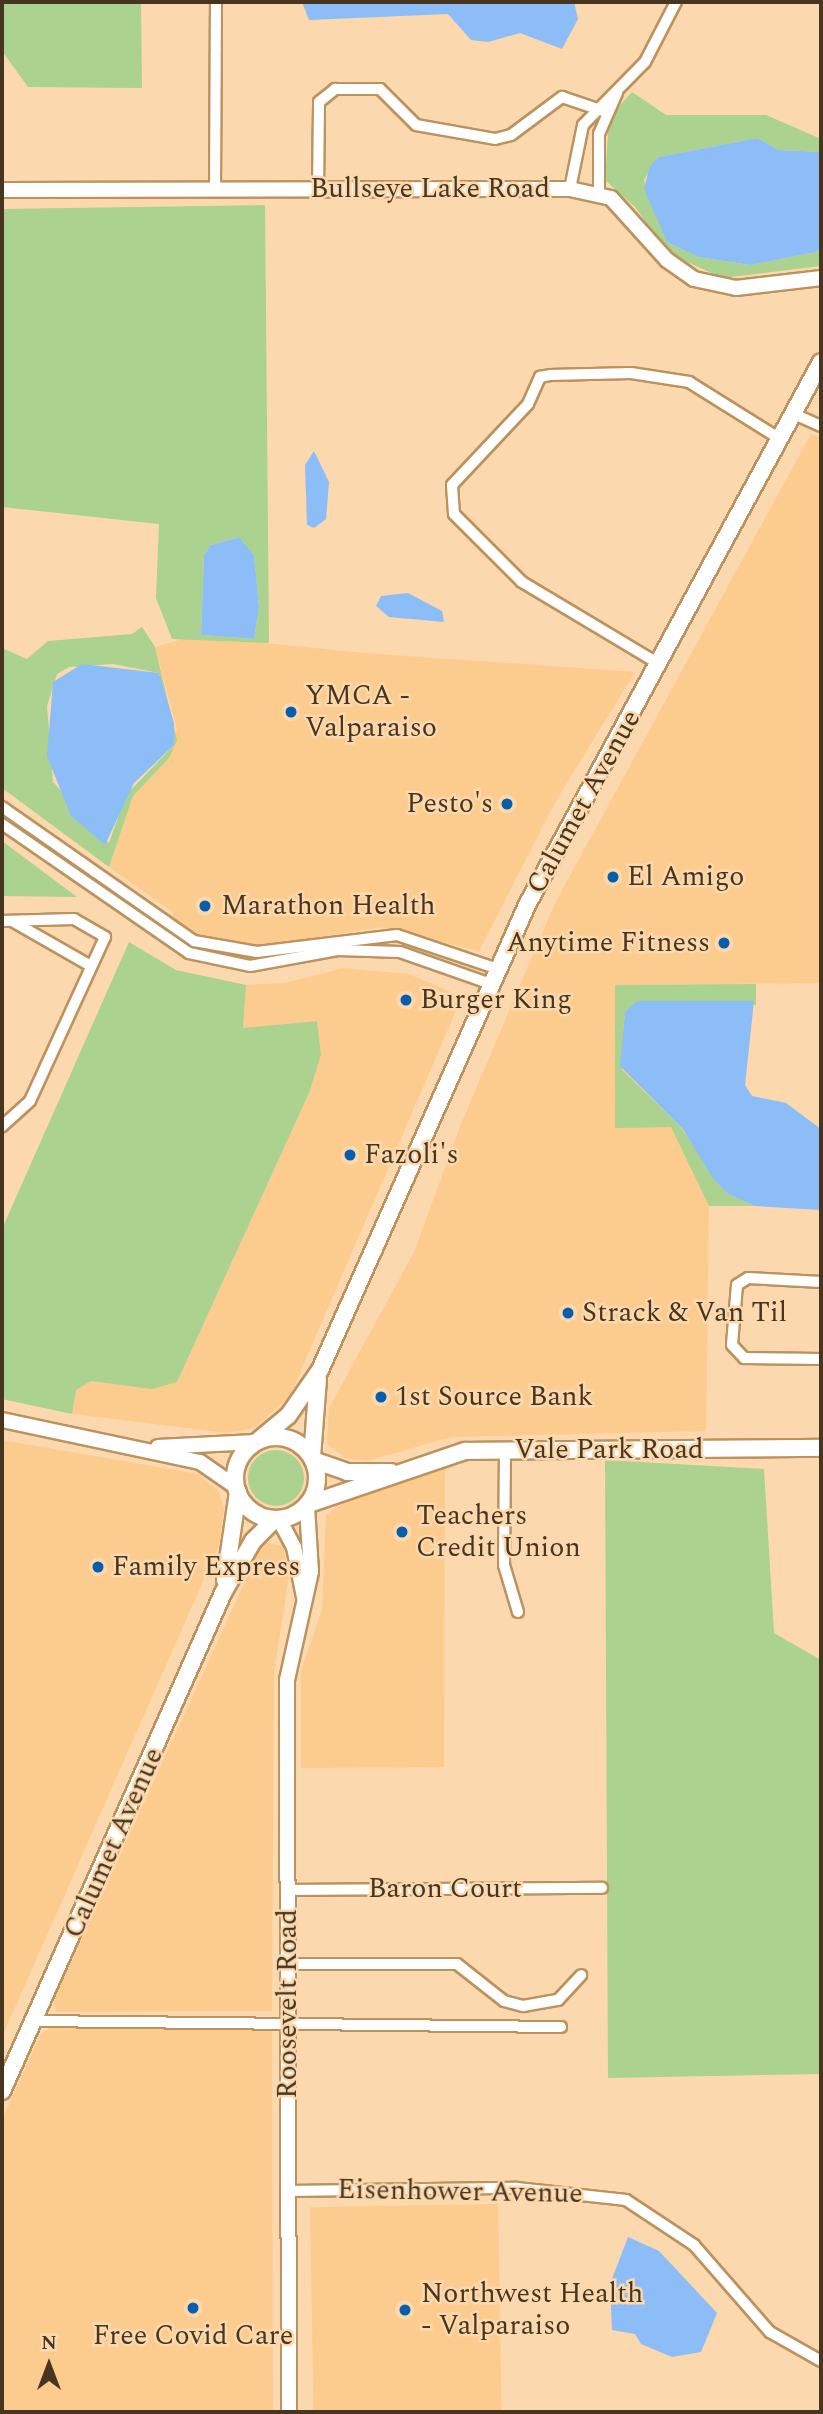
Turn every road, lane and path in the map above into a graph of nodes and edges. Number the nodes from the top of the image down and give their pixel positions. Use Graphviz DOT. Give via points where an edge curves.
graph roads {
  1 [pos="216,2"];
  2 [pos="676,2"];
  3 [pos="601,110"];
  4 [pos="215,189"];
  5 [pos="318,189"];
  6 [pos="570,189"];
  7 [pos="2,190"];
  8 [pos="599,193"];
  9 [pos="821,278"];
  10 [pos="821,362"];
  11 [pos="794,414"];
  12 [pos="821,426"];
  13 [pos="780,439"];
  14 [pos="659,664"];
  15 [pos="2,807"];
  16 [pos="2,824"];
  17 [pos="7,921"];
  18 [pos="92,966"];
  19 [pos="495,977"];
  20 [pos="2,1126"];
  21 [pos="821,1282"];
  22 [pos="821,1359"];
  23 [pos="320,1370"];
  24 [pos="2,1420"];
  25 [pos="257,1441"];
  26 [pos="138,1447"];
  27 [pos="821,1448"];
  28 [pos="505,1450"];
  29 [pos="312,1459"];
  30 [pos="400,1472"];
  31 [pos="237,1490"];
  32 [pos="308,1505"];
  33 [pos="277,1519"];
  34 [pos="223,1593"];
  35 [pos="304,1597"];
  36 [pos="518,1612"];
  37 [pos="602,1888"];
  38 [pos="288,1890"];
  39 [pos="288,1964"];
  40 [pos="581,1975"];
  41 [pos="33,2021"];
  42 [pos="288,2024"];
  43 [pos="561,2026"];
  44 [pos="7,2068"];
  45 [pos="2,2091"];
  46 [pos="289,2191"];
  47 [pos="821,2361"];
  48 [pos="289,2412"];
  1 -- 4 [label="street"];
  2 -- 3 [label="street" via="657,44"];
  3 -- 5 [label="street" via="562,97 511,135 495,139 415,125 380,89 335,89 319,102"];
  3 -- 6 [label="street" via="578,136"];
  3 -- 8 [label="street"];
  4 -- 5 [label="street, Bullseye Lake Road"];
  4 -- 7 [label="street, Bullseye Lake Road"];
  5 -- 6 [label="street, Bullseye Lake Road"];
  6 -- 8 [label="street, Bullseye Lake Road"];
  8 -- 9 [label="street" via="694,279 736,288"];
  10 -- 11 [label="main road, Calumet Avenue"];
  11 -- 12 [label="street"];
  11 -- 13 [label="main road, Calumet Avenue"];
  13 -- 14 [label="main road, Calumet Avenue"];
  13 -- 14 [label="street" via="689,382 631,373 550,375 540,377 528,404 452,485 454,514 522,582"];
  14 -- 19 [label="main road, Calumet Avenue"];
  15 -- 19 [label="street" via="194,941 257,952 397,935"];
  16 -- 19 [label="street" via="164,940 201,957 250,966 338,950 400,952"];
  17 -- 18 [label="street"];
  17 -- 18 [label="street" via="74,919 105,937"];
  18 -- 20 [label="street" via="30,1101"];
  19 -- 23 [label="main road, Calumet Avenue"];
  21 -- 22 [label="street" via="748,1278 737,1285 732,1345 744,1358"];
  23 -- 25 [label="main road, Calumet Avenue" via="288,1416"];
  23 -- 29 [label="main road, Calumet Avenue"];
  24 -- 26 [label="street"];
  25 -- 26 [label="street"];
  25 -- 29 [label="main road" via="290,1440"];
  25 -- 31 [label="main road" via="239,1461"];
  26 -- 31 [label="street" via="204,1463"];
  27 -- 28 [label="main road, Vale Park Road"];
  28 -- 30 [label="main road, Vale Park Road" via="457,1453"];
  28 -- 36 [label="street" via="504,1565"];
  29 -- 30 [label="main road, Vale Park Road" via="347,1472"];
  29 -- 32 [label="main road" via="317,1482"];
  30 -- 32 [label="main road, Vale Park Road"];
  31 -- 33 [label="main road" via="255,1512"];
  31 -- 34 [label="main road, Calumet Avenue"];
  32 -- 33 [label="main road"];
  32 -- 35 [label="street, Roosevelt Road" via="311,1572"];
  33 -- 34 [label="main road, Calumet Avenue" via="253,1541"];
  33 -- 35 [label="street, Roosevelt Road" via="294,1547"];
  34 -- 41 [label="main road, Calumet Avenue"];
  35 -- 38 [label="street, Roosevelt Road" via="287,1674"];
  37 -- 38 [label="street, Baron Court"];
  38 -- 39 [label="street, Roosevelt Road"];
  39 -- 40 [label="street" via="457,1964 504,2001 523,2006 558,2000"];
  39 -- 42 [label="street, Roosevelt Road"];
  41 -- 42 [label="street"];
  41 -- 44 [label="main road, Calumet Avenue"];
  42 -- 43 [label="street"];
  42 -- 46 [label="street, Roosevelt Road"];
  44 -- 45 [label="main road, Calumet Avenue"];
  46 -- 47 [label="street, Eisenhower Avenue" via="517,2188 626,2200 694,2245 770,2332"];
  46 -- 48 [label="street, Roosevelt Road"];
}
